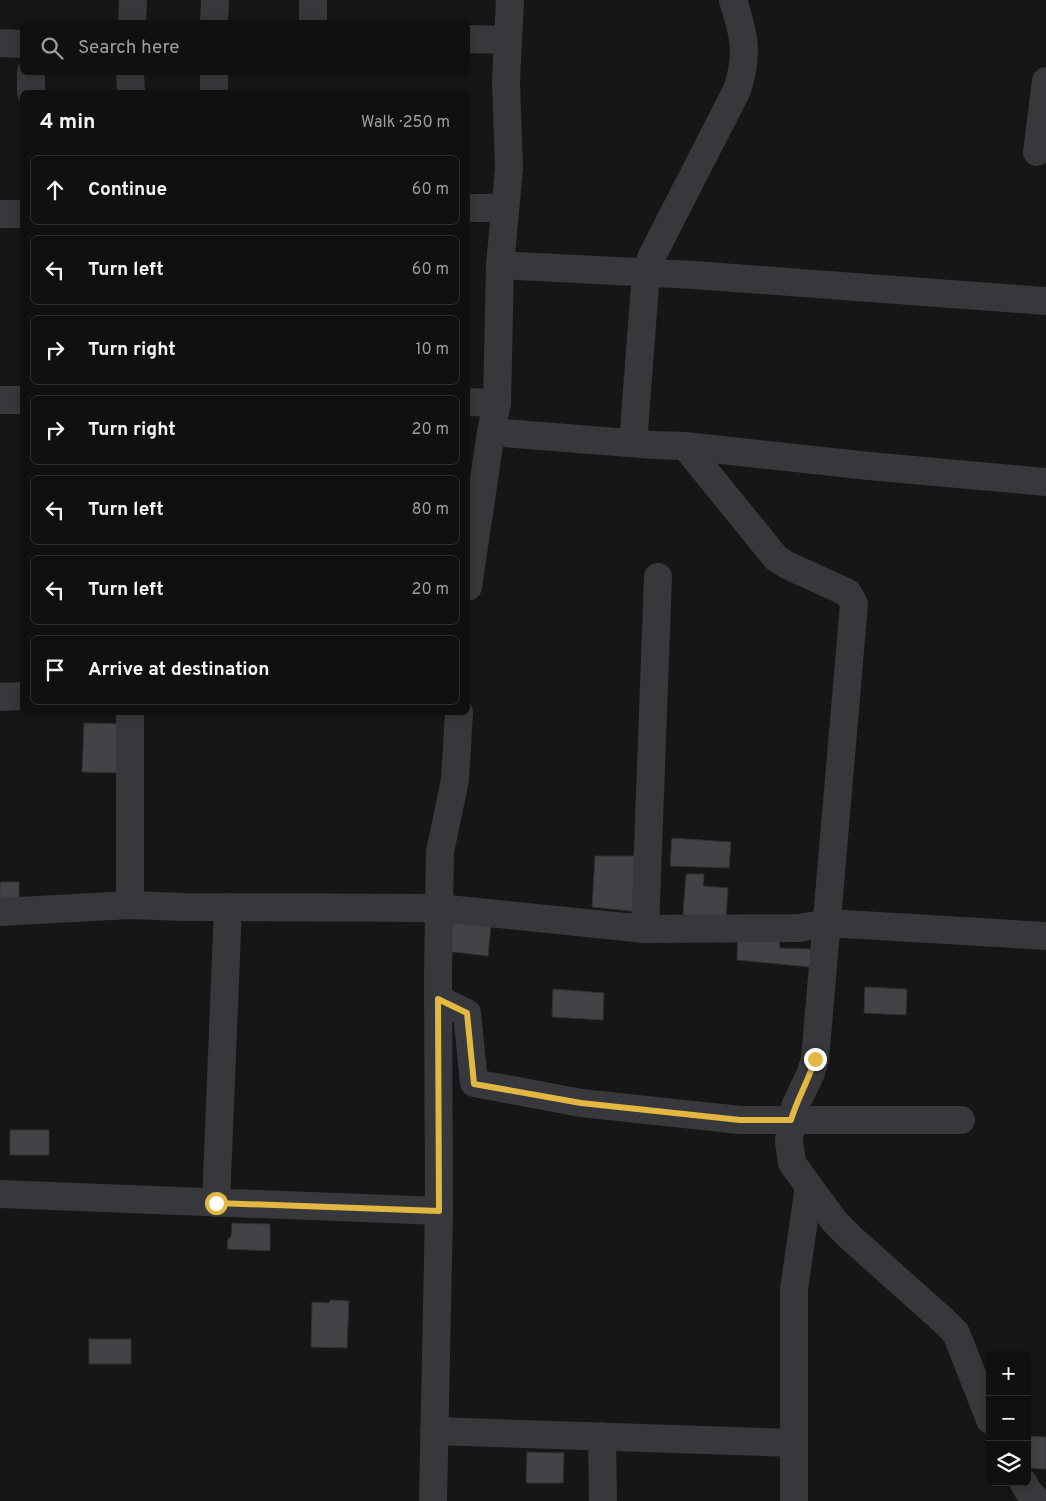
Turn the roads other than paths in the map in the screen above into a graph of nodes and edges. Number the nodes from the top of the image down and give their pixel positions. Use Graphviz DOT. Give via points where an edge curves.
graph roads {
  1 [pos="133,0"];
  2 [pos="215,0"];
  3 [pos="313,0"];
  4 [pos="510,0"];
  5 [pos="733,0"];
  6 [pos="132,20"];
  7 [pos="214,20"];
  8 [pos="313,20"];
  9 [pos="470,39"];
  10 [pos="508,40"];
  11 [pos="0,43"];
  12 [pos="20,44"];
  13 [pos="31,75"];
  14 [pos="130,75"];
  15 [pos="214,75"];
  16 [pos="1046,81"];
  17 [pos="31,90"];
  18 [pos="131,90"];
  19 [pos="214,90"];
  20 [pos="1037,152"];
  21 [pos="470,208"];
  22 [pos="504,208"];
  23 [pos="0,214"];
  24 [pos="20,214"];
  25 [pos="500,265"];
  26 [pos="646,272"];
  27 [pos="1046,301"];
  28 [pos="0,400"];
  29 [pos="20,400"];
  30 [pos="470,402"];
  31 [pos="497,403"];
  32 [pos="491,432"];
  33 [pos="633,443"];
  34 [pos="685,446"];
  35 [pos="1046,482"];
  36 [pos="470,574"];
  37 [pos="658,577"];
  38 [pos="20,696"];
  39 [pos="0,697"];
  40 [pos="130,715"];
  41 [pos="459,715"];
  42 [pos="130,905"];
  43 [pos="228,908"];
  44 [pos="439,908"];
  45 [pos="0,912"];
  46 [pos="828,923"];
  47 [pos="645,929"];
  48 [pos="1046,936"];
  49 [pos="438,999"];
  50 [pos="791,1120"];
  51 [pos="962,1120"];
  52 [pos="809,1186"];
  53 [pos="0,1194"];
  54 [pos="216,1203"];
  55 [pos="439,1211"];
  56 [pos="986,1410"];
  57 [pos="434,1431"];
  58 [pos="602,1436"];
  59 [pos="794,1442"];
  60 [pos="1025,1486"];
  61 [pos="434,1501"];
  62 [pos="603,1501"];
  63 [pos="794,1501"];
  64 [pos="1038,1501"];
  1 -- 6 [label="street"];
  2 -- 7 [label="street"];
  3 -- 8 [label="street"];
  4 -- 10 [label="street"];
  5 -- 26 [label="street" via="743,30 743,73"];
  9 -- 10 [label="street"];
  10 -- 22 [label="street" via="509,169"];
  11 -- 12 [label="street"];
  13 -- 17 [label="street"];
  14 -- 18 [label="street"];
  15 -- 19 [label="street"];
  16 -- 20 [label="street"];
  21 -- 22 [label="street"];
  22 -- 25 [label="street"];
  23 -- 24 [label="street"];
  25 -- 26 [label="street"];
  25 -- 31 [label="street"];
  26 -- 27 [label="street"];
  26 -- 33 [label="street"];
  28 -- 29 [label="street"];
  30 -- 31 [label="street"];
  31 -- 32 [label="street"];
  32 -- 33 [label="street"];
  32 -- 36 [label="street"];
  33 -- 34 [label="street"];
  34 -- 35 [label="street"];
  34 -- 46 [label="street" via="776,558 848,593 854,604"];
  37 -- 47 [label="street"];
  38 -- 39 [label="street"];
  40 -- 42 [label="street"];
  41 -- 44 [label="street" via="455,780 440,852"];
  42 -- 43 [label="street"];
  42 -- 45 [label="street"];
  43 -- 44 [label="street"];
  43 -- 54 [label="street"];
  44 -- 47 [label="street"];
  44 -- 49 [label="street"];
  46 -- 47 [label="street" via="798,928"];
  46 -- 48 [label="street"];
  46 -- 50 [label="street" via="815,1059"];
  49 -- 50 [label="street" via="467,1013 474,1084 581,1103 740,1120"];
  49 -- 55 [label="street"];
  50 -- 51 [label="street"];
  50 -- 52 [label="street" via="792,1163"];
  52 -- 56 [label="street" via="835,1222 956,1333"];
  52 -- 59 [label="street" via="794,1289"];
  53 -- 54 [label="street"];
  54 -- 55 [label="street"];
  55 -- 57 [label="street"];
  57 -- 58 [label="street"];
  57 -- 61 [label="street"];
  58 -- 59 [label="street"];
  58 -- 62 [label="street"];
  59 -- 63 [label="street"];
  60 -- 64 [label="street"];
}
